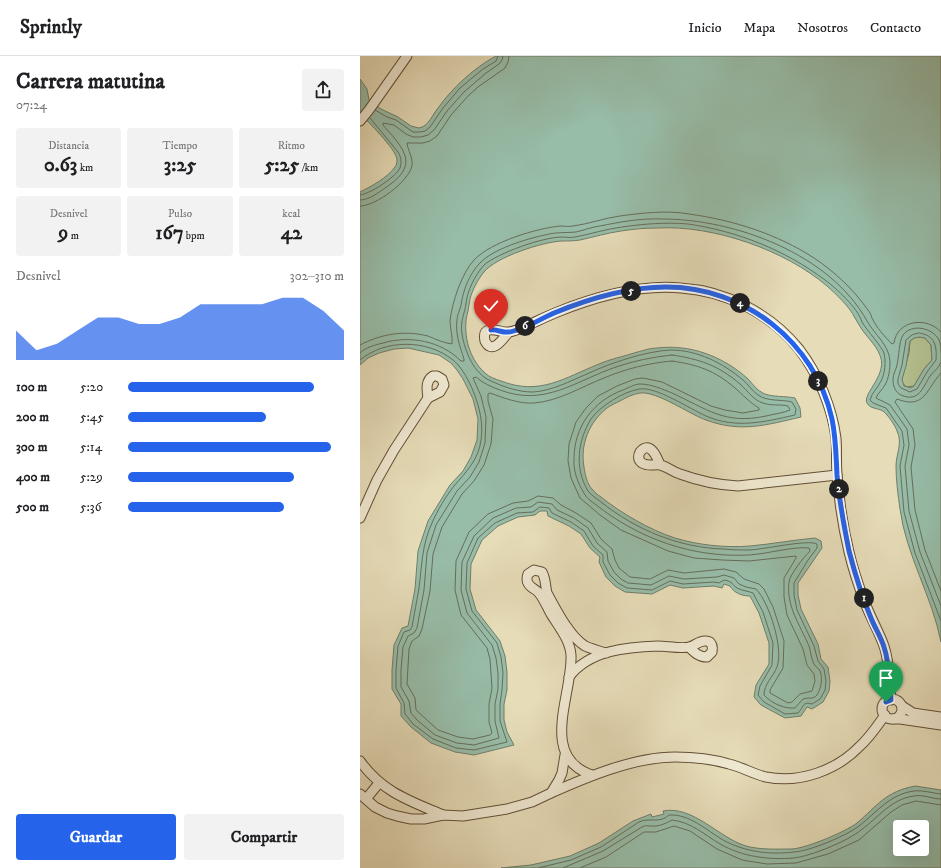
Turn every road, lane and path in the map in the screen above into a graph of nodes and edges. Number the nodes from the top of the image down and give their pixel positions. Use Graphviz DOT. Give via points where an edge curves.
graph roads {
  1 [pos="407,56"];
  2 [pos="360,120"];
  3 [pos="508,333"];
  4 [pos="428,398"];
  5 [pos="660,465"];
  6 [pos="837,475"];
  7 [pos="360,518"];
  8 [pos="580,642"];
  9 [pos="689,647"];
  10 [pos="570,650"];
  11 [pos="606,653"];
  12 [pos="568,679"];
  13 [pos="891,700"];
  14 [pos="902,706"];
  15 [pos="889,717"];
  16 [pos="941,717"];
  17 [pos="941,725"];
  18 [pos="565,755"];
  19 [pos="360,761"];
  20 [pos="592,775"];
  21 [pos="379,782"];
  22 [pos="551,793"];
  23 [pos="363,797"];
  24 [pos="444,815"];
  1 -- 2 [label="street"];
  3 -- 6 [label="street" via="554,313 609,295 665,287 719,294 765,318 784,333 809,364 832,417 836,439"];
  4 -- 7 [label="street" via="377,480"];
  5 -- 6 [label="street" via="693,479 738,486"];
  6 -- 13 [label="street" via="850,553 865,603 884,647"];
  8 -- 10 [label="street"];
  8 -- 10 [label="street" via="541,588"];
  8 -- 11 [label="street"];
  9 -- 11 [label="street" via="641,647"];
  10 -- 12 [label="street"];
  11 -- 12 [label="street" via="584,662"];
  12 -- 18 [label="street" via="562,724"];
  13 -- 14 [label="street" via="896,700"];
  13 -- 15 [label="street" via="884,705 883,710"];
  14 -- 15 [label="street" via="900,715"];
  14 -- 16 [label="street" via="914,713"];
  15 -- 17 [label="street"];
  15 -- 20 [label="street" via="846,758 835,766 808,776 773,778 728,763 691,757 634,763"];
  18 -- 20 [label="street" via="576,768"];
  18 -- 22 [label="street" via="559,780"];
  19 -- 21 [label="street"];
  20 -- 22 [label="street"];
  21 -- 23 [label="street"];
  21 -- 24 [label="street" via="406,800"];
  22 -- 24 [label="street" via="532,802 506,809 463,816"];
  23 -- 24 [label="street" via="375,806 397,816 424,819"];
}
